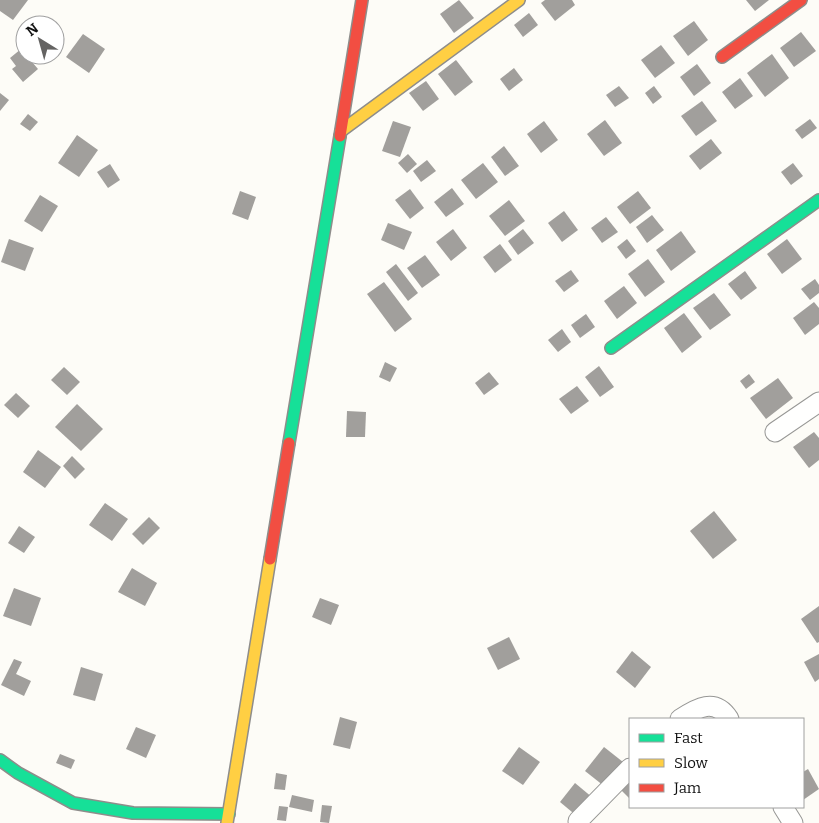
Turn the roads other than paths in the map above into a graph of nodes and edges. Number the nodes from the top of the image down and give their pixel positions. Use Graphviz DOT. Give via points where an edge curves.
graph roads {
  1 [pos="362,0"];
  2 [pos="519,0"];
  3 [pos="801,0"];
  4 [pos="722,57"];
  5 [pos="341,131"];
  6 [pos="819,200"];
  7 [pos="611,348"];
  8 [pos="819,402"];
  9 [pos="775,432"];
  10 [pos="681,718"];
  11 [pos="728,718"];
  12 [pos="0,760"];
  13 [pos="629,769"];
  14 [pos="784,808"];
  15 [pos="228,819"];
  16 [pos="578,820"];
  17 [pos="793,823"];
  1 -- 5 [label="main road"];
  2 -- 5 [label="main road"];
  3 -- 4 [label="main road"];
  5 -- 15 [label="main road"];
  6 -- 7 [label="main road"];
  8 -- 9 [label="street"];
  10 -- 11 [label="street" via="696,708 713,706"];
  12 -- 15 [label="main road" via="73,803 133,813"];
  13 -- 16 [label="street"];
  14 -- 17 [label="street"];
}
